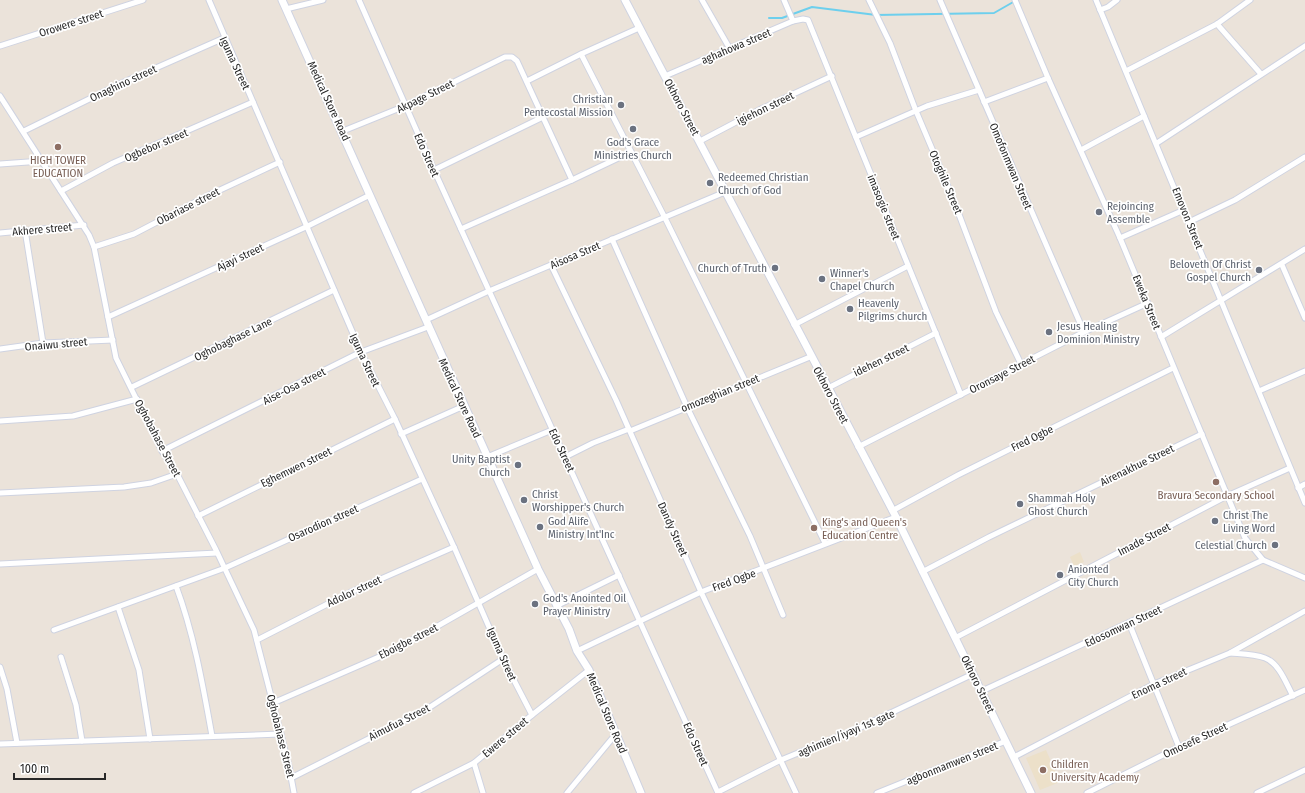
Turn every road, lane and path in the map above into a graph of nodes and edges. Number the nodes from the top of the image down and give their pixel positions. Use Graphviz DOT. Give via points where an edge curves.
graph roads {
  1 [pos="142,0"];
  2 [pos="208,0"];
  3 [pos="282,0"];
  4 [pos="323,0"];
  5 [pos="359,0"];
  6 [pos="625,0"];
  7 [pos="702,0"];
  8 [pos="784,0"];
  9 [pos="869,0"];
  10 [pos="940,0"];
  11 [pos="1015,0"];
  12 [pos="1096,0"];
  13 [pos="1117,0"];
  14 [pos="1250,0"];
  15 [pos="286,9"];
  16 [pos="1100,10"];
  17 [pos="808,20"];
  18 [pos="793,22"];
  19 [pos="1217,24"];
  20 [pos="639,28"];
  21 [pos="224,38"];
  22 [pos="0,46"];
  23 [pos="1305,46"];
  24 [pos="730,49"];
  25 [pos="581,54"];
  26 [pos="1126,71"];
  27 [pos="1262,74"];
  28 [pos="665,76"];
  29 [pos="832,76"];
  30 [pos="1048,78"];
  31 [pos="527,81"];
  32 [pos="979,90"];
  33 [pos="0,96"];
  34 [pos="253,102"];
  35 [pos="984,102"];
  36 [pos="405,106"];
  37 [pos="916,111"];
  38 [pos="1144,116"];
  39 [pos="543,117"];
  40 [pos="24,131"];
  41 [pos="343,131"];
  42 [pos="856,137"];
  43 [pos="700,141"];
  44 [pos="1157,143"];
  45 [pos="1081,150"];
  46 [pos="631,152"];
  47 [pos="1305,156"];
  48 [pos="42,161"];
  49 [pos="280,162"];
  50 [pos="0,164"];
  51 [pos="434,170"];
  52 [pos="572,180"];
  53 [pos="62,191"];
  54 [pos="725,192"];
  55 [pos="370,195"];
  56 [pos="1184,210"];
  57 [pos="665,218"];
  58 [pos="1189,222"];
  59 [pos="84,225"];
  60 [pos="308,226"];
  61 [pos="461,229"];
  62 [pos="25,230"];
  63 [pos="0,233"];
  64 [pos="1120,238"];
  65 [pos="612,239"];
  66 [pos="94,247"];
  67 [pos="1305,249"];
  68 [pos="551,265"];
  69 [pos="1282,265"];
  70 [pos="908,266"];
  71 [pos="334,290"];
  72 [pos="489,291"];
  73 [pos="1221,300"];
  74 [pos="1148,303"];
  75 [pos="108,317"];
  76 [pos="1305,318"];
  77 [pos="427,323"];
  78 [pos="794,325"];
  79 [pos="1084,332"];
  80 [pos="936,333"];
  81 [pos="1161,337"];
  82 [pos="112,340"];
  83 [pos="43,343"];
  84 [pos="0,349"];
  85 [pos="361,352"];
  86 [pos="810,356"];
  87 [pos="1021,364"];
  88 [pos="1173,368"];
  89 [pos="1305,371"];
  90 [pos="745,382"];
  91 [pos="132,387"];
  92 [pos="828,388"];
  93 [pos="1258,391"];
  94 [pos="961,395"];
  95 [pos="137,399"];
  96 [pos="464,406"];
  97 [pos="687,406"];
  98 [pos="395,419"];
  99 [pos="0,421"];
  100 [pos="552,430"];
  101 [pos="630,430"];
  102 [pos="401,434"];
  103 [pos="1202,434"];
  104 [pos="858,447"];
  105 [pos="162,451"];
  106 [pos="487,457"];
  107 [pos="565,457"];
  108 [pos="1290,468"];
  109 [pos="177,474"];
  110 [pos="422,479"];
  111 [pos="1305,484"];
  112 [pos="1298,488"];
  113 [pos="0,493"];
  114 [pos="1227,496"];
  115 [pos="1305,503"];
  116 [pos="894,514"];
  117 [pos="198,516"];
  118 [pos="825,543"];
  119 [pos="454,547"];
  120 [pos="218,553"];
  121 [pos="1263,560"];
  122 [pos="0,564"];
  123 [pos="225,568"];
  124 [pos="538,569"];
  125 [pos="762,569"];
  126 [pos="922,572"];
  127 [pos="619,575"];
  128 [pos="1305,578"];
  129 [pos="176,586"];
  130 [pos="701,592"];
  131 [pos="479,603"];
  132 [pos="556,606"];
  133 [pos="118,607"];
  134 [pos="1305,611"];
  135 [pos="783,616"];
  136 [pos="640,621"];
  137 [pos="1128,624"];
  138 [pos="54,630"];
  139 [pos="956,638"];
  140 [pos="257,640"];
  141 [pos="577,651"];
  142 [pos="1230,652"];
  143 [pos="61,657"];
  144 [pos="503,660"];
  145 [pos="0,667"];
  146 [pos="589,670"];
  147 [pos="973,674"];
  148 [pos="1154,684"];
  149 [pos="1305,690"];
  150 [pos="982,691"];
  151 [pos="1293,696"];
  152 [pos="273,703"];
  153 [pos="532,715"];
  154 [pos="281,734"];
  155 [pos="615,734"];
  156 [pos="212,736"];
  157 [pos="150,739"];
  158 [pos="82,741"];
  159 [pos="1006,741"];
  160 [pos="0,744"];
  161 [pos="17,744"];
  162 [pos="1178,747"];
  163 [pos="1014,757"];
  164 [pos="781,760"];
  165 [pos="474,764"];
  166 [pos="1305,770"];
  167 [pos="291,778"];
  168 [pos="417,792"];
  169 [pos="718,792"];
  170 [pos="294,793"];
  171 [pos="483,793"];
  172 [pos="567,793"];
  173 [pos="641,793"];
  174 [pos="796,793"];
  175 [pos="877,793"];
  176 [pos="1031,793"];
  177 [pos="1087,793"];
  178 [pos="1256,793"];
  1 -- 22 [label="street, Orowere street"];
  2 -- 21 [label="street, Iguma Street"];
  3 -- 15 [label="street, Medical Store Road"];
  4 -- 15 [label="street"];
  5 -- 36 [label="street, Edo Street"];
  6 -- 20 [label="street, Okhoro Street"];
  7 -- 24 [label="street"];
  8 -- 18 [label="street"];
  9 -- 37 [label="street, Otoghile Street" via="890,43"];
  10 -- 32 [label="street, Omofonmwan Street"];
  11 -- 30 [label="street, Eweka Street"];
  12 -- 16 [label="street, Emovon Street"];
  13 -- 16 [label="street"];
  14 -- 19 [label="street"];
  15 -- 41 [label="street, Medical Store Road"];
  16 -- 26 [label="street, Emovon Street"];
  17 -- 18 [label="street, aghahowa street"];
  17 -- 29 [label="street, imasogie street"];
  18 -- 24 [label="street, aghahowa street"];
  19 -- 26 [label="street"];
  19 -- 27 [label="street"];
  20 -- 25 [label="street"];
  20 -- 28 [label="street, Okhoro Street"];
  21 -- 34 [label="street, Iguma Street"];
  21 -- 40 [label="street, Onaghino street" via="124,82"];
  23 -- 27 [label="street"];
  24 -- 28 [label="street, aghahowa street"];
  25 -- 31 [label="street"];
  25 -- 46 [label="street"];
  26 -- 38 [label="street, Emovon Street"];
  27 -- 44 [label="street"];
  28 -- 43 [label="street, Okhoro Street"];
  29 -- 42 [label="street, imasogie street"];
  29 -- 43 [label="street, igiehon street"];
  30 -- 35 [label="street"];
  30 -- 45 [label="street, Eweka Street"];
  31 -- 36 [label="street, Akpage Street" via="517,61 512,57 505,57"];
  31 -- 39 [label="street"];
  32 -- 35 [label="street, Omofonmwan Street"];
  32 -- 37 [label="street"];
  33 -- 40 [label="street, Oghobahase Street"];
  34 -- 49 [label="street, Iguma Street"];
  34 -- 53 [label="street, Ogbebor street" via="113,164"];
  35 -- 79 [label="street, Omofonmwan Street"];
  36 -- 41 [label="street, Akpage Street"];
  36 -- 51 [label="street, Edo Street"];
  37 -- 42 [label="street"];
  37 -- 87 [label="street, Otoghile Street" via="952,196 996,312"];
  38 -- 44 [label="street, Emovon Street"];
  38 -- 45 [label="street"];
  39 -- 51 [label="street"];
  39 -- 52 [label="street"];
  40 -- 48 [label="street, Oghobahase Street"];
  41 -- 55 [label="street, Medical Store Road"];
  42 -- 70 [label="street, imasogie street"];
  43 -- 54 [label="street, Okhoro Street"];
  44 -- 56 [label="street, Emovon Street"];
  45 -- 64 [label="street, Eweka Street"];
  46 -- 52 [label="street"];
  46 -- 57 [label="street"];
  47 -- 58 [label="street" via="1235,200"];
  48 -- 50 [label="street"];
  48 -- 53 [label="street, Oghobahase Street"];
  49 -- 60 [label="street, Iguma Street"];
  49 -- 66 [label="street, Obariase street" via="134,234"];
  51 -- 61 [label="street, Edo Street"];
  52 -- 61 [label="street"];
  53 -- 59 [label="street, Oghobahase Street"];
  54 -- 57 [label="street, Aisosa Stret"];
  54 -- 78 [label="street, Okhoro Street"];
  55 -- 60 [label="street, Ajayi street"];
  55 -- 77 [label="street, Medical Store Road"];
  56 -- 58 [label="street, Emovon Street"];
  56 -- 64 [label="street"];
  57 -- 65 [label="street, Aisosa Stret"];
  57 -- 90 [label="street"];
  58 -- 73 [label="street, Emovon Street"];
  59 -- 62 [label="street, Akhere street"];
  59 -- 66 [label="street, Oghobahase Street"];
  60 -- 71 [label="street, Iguma Street"];
  60 -- 75 [label="street, Ajayi street"];
  61 -- 72 [label="street, Edo Street"];
  62 -- 63 [label="street, Akhere street"];
  62 -- 83 [label="street"];
  64 -- 74 [label="street, Eweka Street"];
  65 -- 68 [label="street, Aisosa Stret"];
  65 -- 97 [label="street"];
  66 -- 75 [label="street, Oghobahase Street"];
  67 -- 69 [label="street"];
  68 -- 72 [label="street, Aisosa Stret"];
  68 -- 101 [label="street, Dandy Street"];
  69 -- 73 [label="street"];
  69 -- 76 [label="street"];
  70 -- 78 [label="street"];
  70 -- 80 [label="street, imasogie street"];
  71 -- 85 [label="street, Iguma Street"];
  71 -- 91 [label="street, Oghobaghase Lane"];
  72 -- 77 [label="street, Aisosa Stret"];
  72 -- 100 [label="street, Edo Street"];
  73 -- 81 [label="street"];
  73 -- 93 [label="street, Emovon Street"];
  74 -- 79 [label="street, Oronsaye Street"];
  74 -- 81 [label="street, Eweka Street"];
  75 -- 82 [label="street, Oghobahase Street"];
  77 -- 85 [label="street, Aise-Osa street"];
  77 -- 96 [label="street, Medical Store Road"];
  78 -- 86 [label="street, Okhoro Street"];
  79 -- 87 [label="street, Oronsaye Street"];
  80 -- 92 [label="street, idehen street"];
  80 -- 94 [label="street, imasogie street"];
  81 -- 88 [label="street, Eweka Street"];
  82 -- 83 [label="street, Onaiwu street"];
  82 -- 91 [label="street, Oghobahase Street" via="116,358"];
  83 -- 84 [label="street, Onaiwu street"];
  85 -- 98 [label="street, Iguma Street"];
  85 -- 105 [label="street, Aise-Osa street"];
  86 -- 90 [label="street, omozeghian street"];
  86 -- 92 [label="street, Okhoro Street"];
  87 -- 94 [label="street, Oronsaye Street"];
  88 -- 103 [label="street, Eweka Street"];
  88 -- 116 [label="street, Fred Ogbe" via="958,475"];
  89 -- 93 [label="street"];
  90 -- 97 [label="street, omozeghian street"];
  90 -- 118 [label="street"];
  91 -- 95 [label="street, Oghobahase Street"];
  92 -- 104 [label="street, Okhoro Street"];
  93 -- 108 [label="street, Emovon Street"];
  94 -- 104 [label="street, Oronsaye Street"];
  95 -- 99 [label="street" via="73,416"];
  95 -- 105 [label="street, Oghobahase Street"];
  96 -- 102 [label="street"];
  96 -- 106 [label="street, Medical Store Road"];
  97 -- 101 [label="street, omozeghian street"];
  97 -- 125 [label="street" via="750,536"];
  98 -- 102 [label="street, Iguma Street"];
  98 -- 117 [label="street, Eghemwen street"];
  100 -- 106 [label="street"];
  100 -- 107 [label="street, Edo Street"];
  101 -- 107 [label="street, omozeghian street" via="593,443"];
  101 -- 130 [label="street, Dandy Street"];
  102 -- 110 [label="street, Iguma Street"];
  103 -- 114 [label="street, Eweka Street"];
  103 -- 126 [label="street, Airenakhue Street"];
  104 -- 116 [label="street, Okhoro Street"];
  105 -- 109 [label="street, Oghobahase Street"];
  106 -- 124 [label="street, Medical Store Road"];
  107 -- 127 [label="street, Edo Street"];
  108 -- 112 [label="street, Emovon Street"];
  108 -- 114 [label="street, Imade Street"];
  109 -- 113 [label="street" via="151,483 124,487"];
  109 -- 117 [label="street, Oghobahase Street"];
  110 -- 119 [label="street, Iguma Street"];
  110 -- 123 [label="street, Osarodion street"];
  111 -- 112 [label="street"];
  112 -- 115 [label="street, Emovon Street"];
  114 -- 121 [label="street, Eweka Street" via="1245,538"];
  114 -- 139 [label="street, Imade Street"];
  116 -- 118 [label="street, Fred Ogbe"];
  116 -- 126 [label="street, Okhoro Street"];
  117 -- 120 [label="street, Oghobahase Street"];
  118 -- 125 [label="street, Fred Ogbe"];
  119 -- 131 [label="street, Iguma Street"];
  119 -- 140 [label="street, Adolor street" via="351,592"];
  120 -- 122 [label="street"];
  120 -- 123 [label="street, Oghobahase Street"];
  121 -- 128 [label="street, Eweka Street"];
  121 -- 137 [label="street, Edosomwan Street"];
  123 -- 129 [label="street, Osarodion street"];
  123 -- 140 [label="street, Oghobahase Street"];
  124 -- 131 [label="street, Eboigbe street"];
  124 -- 132 [label="street, Medical Store Road"];
  125 -- 130 [label="street, Fred Ogbe"];
  125 -- 135 [label="street"];
  126 -- 139 [label="street, Okhoro Street"];
  127 -- 132 [label="street"];
  127 -- 136 [label="street, Edo Street"];
  129 -- 133 [label="street, Osarodion street"];
  129 -- 156 [label="street" via="203,684"];
  130 -- 136 [label="street, Fred Ogbe"];
  130 -- 164 [label="street, Dandy Street"];
  131 -- 144 [label="street, Iguma Street"];
  131 -- 152 [label="street, Eboigbe street" via="379,657"];
  132 -- 141 [label="street, Medical Store Road" via="569,629"];
  133 -- 138 [label="street, Osarodion street"];
  133 -- 157 [label="street" via="139,670"];
  134 -- 142 [label="street, Enoma street"];
  136 -- 141 [label="street, Fred Ogbe"];
  136 -- 169 [label="street, Edo Street"];
  137 -- 148 [label="street"];
  137 -- 150 [label="street, Edosomwan Street"];
  139 -- 147 [label="street, Okhoro Street"];
  140 -- 152 [label="street, Oghobahase Street"];
  141 -- 146 [label="street, Medical Store Road"];
  142 -- 148 [label="street, Enoma street"];
  142 -- 151 [label="street" via="1269,660 1281,673"];
  143 -- 158 [label="street" via="76,705"];
  144 -- 153 [label="street, Iguma Street"];
  144 -- 167 [label="street, Aimufua Street" via="424,711"];
  145 -- 161 [label="street" via="7,689"];
  146 -- 153 [label="street, Ewere street"];
  146 -- 155 [label="street, Medical Store Road"];
  147 -- 150 [label="street, Okhoro Street"];
  147 -- 164 [label="street, aghimien/iyayi 1st gate" via="861,727"];
  148 -- 162 [label="street"];
  148 -- 163 [label="street, Enoma street"];
  149 -- 151 [label="street, Omosefe Street"];
  150 -- 159 [label="street, Okhoro Street"];
  151 -- 162 [label="street, Omosefe Street"];
  152 -- 154 [label="street, Oghobahase Street"];
  153 -- 165 [label="street, Ewere street"];
  154 -- 156 [label="street"];
  154 -- 167 [label="street, Oghobahase Street"];
  155 -- 172 [label="street"];
  155 -- 173 [label="street, Medical Store Road"];
  156 -- 157 [label="street"];
  157 -- 158 [label="street"];
  158 -- 161 [label="street"];
  159 -- 163 [label="street, Okhoro Street"];
  159 -- 175 [label="street, agbonmamwen street"];
  160 -- 161 [label="street"];
  162 -- 177 [label="street, Omosefe Street"];
  163 -- 176 [label="street, Okhoro Street"];
  164 -- 169 [label="street, aghimien/iyayi 1st gate"];
  164 -- 174 [label="street, Dandy Street"];
  165 -- 168 [label="street, Ewere street"];
  165 -- 171 [label="street"];
  166 -- 178 [label="street"];
  167 -- 170 [label="street, Oghobahase Street"];
}
